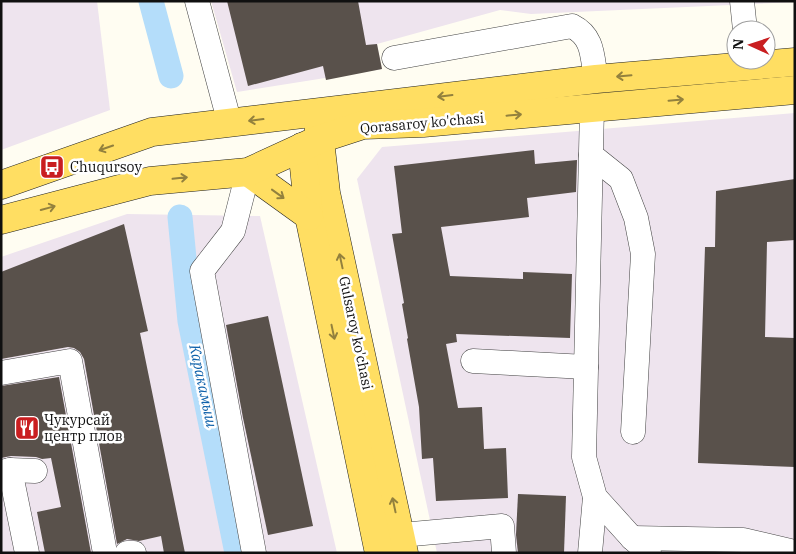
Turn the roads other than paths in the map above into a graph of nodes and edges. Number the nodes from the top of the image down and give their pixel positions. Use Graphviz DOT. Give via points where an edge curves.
graph roads {
  1 [pos="197,1"];
  2 [pos="742,1"];
  3 [pos="744,20"];
  4 [pos="394,58"];
  5 [pos="776,62"];
  6 [pos="795,62"];
  7 [pos="726,65"];
  8 [pos="596,79"];
  9 [pos="795,90"];
  10 [pos="592,108"];
  11 [pos="307,113"];
  12 [pos="220,124"];
  13 [pos="311,143"];
  14 [pos="591,155"];
  15 [pos="248,172"];
  16 [pos="1,185"];
  17 [pos="308,216"];
  18 [pos="1,220"];
  19 [pos="473,361"];
  20 [pos="586,367"];
  21 [pos="1,373"];
  22 [pos="633,432"];
  23 [pos="6,471"];
  24 [pos="35,472"];
  25 [pos="595,497"];
  26 [pos="402,544"];
  27 [pos="640,546"];
  28 [pos="795,552"];
  29 [pos="27,553"];
  30 [pos="105,553"];
  31 [pos="127,553"];
  32 [pos="134,553"];
  33 [pos="254,553"];
  34 [pos="379,553"];
  35 [pos="504,553"];
  36 [pos="590,553"];
  1 -- 12 [label="street"];
  2 -- 3 [label="street"];
  4 -- 8 [label="street" via="572,26 582,31 590,43"];
  5 -- 6 [label="main road, Qorasaroy ko'chasi"];
  7 -- 8 [label="main road, Qorasaroy ko'chasi, one-way"];
  8 -- 11 [label="main road, Qorasaroy ko'chasi, one-way"];
  10 -- 9 [label="main road, Qorasaroy ko'chasi, one-way"];
  13 -- 10 [label="main road, Qorasaroy ko'chasi, one-way" via="363,126"];
  10 -- 14 [label="street"];
  11 -- 12 [label="main road, Qorasaroy ko'chasi, one-way"];
  11 -- 13 [label="main road, Gulsaroy ko'chasi"];
  12 -- 16 [label="main road, Qorasaroy ko'chasi, one-way" via="152,132"];
  13 -- 15 [label="main road, Qorasaroy ko'chasi"];
  13 -- 17 [label="main road, Gulsaroy ko'chasi"];
  26 -- 13 [label="main road, Gulsaroy ko'chasi, one-way" via="326,193"];
  14 -- 20 [label="street"];
  14 -- 22 [label="street" via="621,179 636,218 643,254"];
  15 -- 17 [label="main road, one-way"];
  18 -- 15 [label="main road, Qorasaroy ko'chasi, one-way" via="150,181"];
  15 -- 33 [label="street" via="232,231 202,271"];
  17 -- 34 [label="main road, Gulsaroy ko'chasi, one-way"];
  19 -- 20 [label="street"];
  20 -- 25 [label="street" via="584,457"];
  21 -- 30 [label="street" via="70,361"];
  23 -- 24 [label="street"];
  23 -- 29 [label="street"];
  25 -- 27 [label="street"];
  25 -- 36 [label="street"];
  26 -- 35 [label="street" via="502,526"];
  27 -- 28 [label="street" via="743,540"];
  31 -- 32 [label="street"];
}
